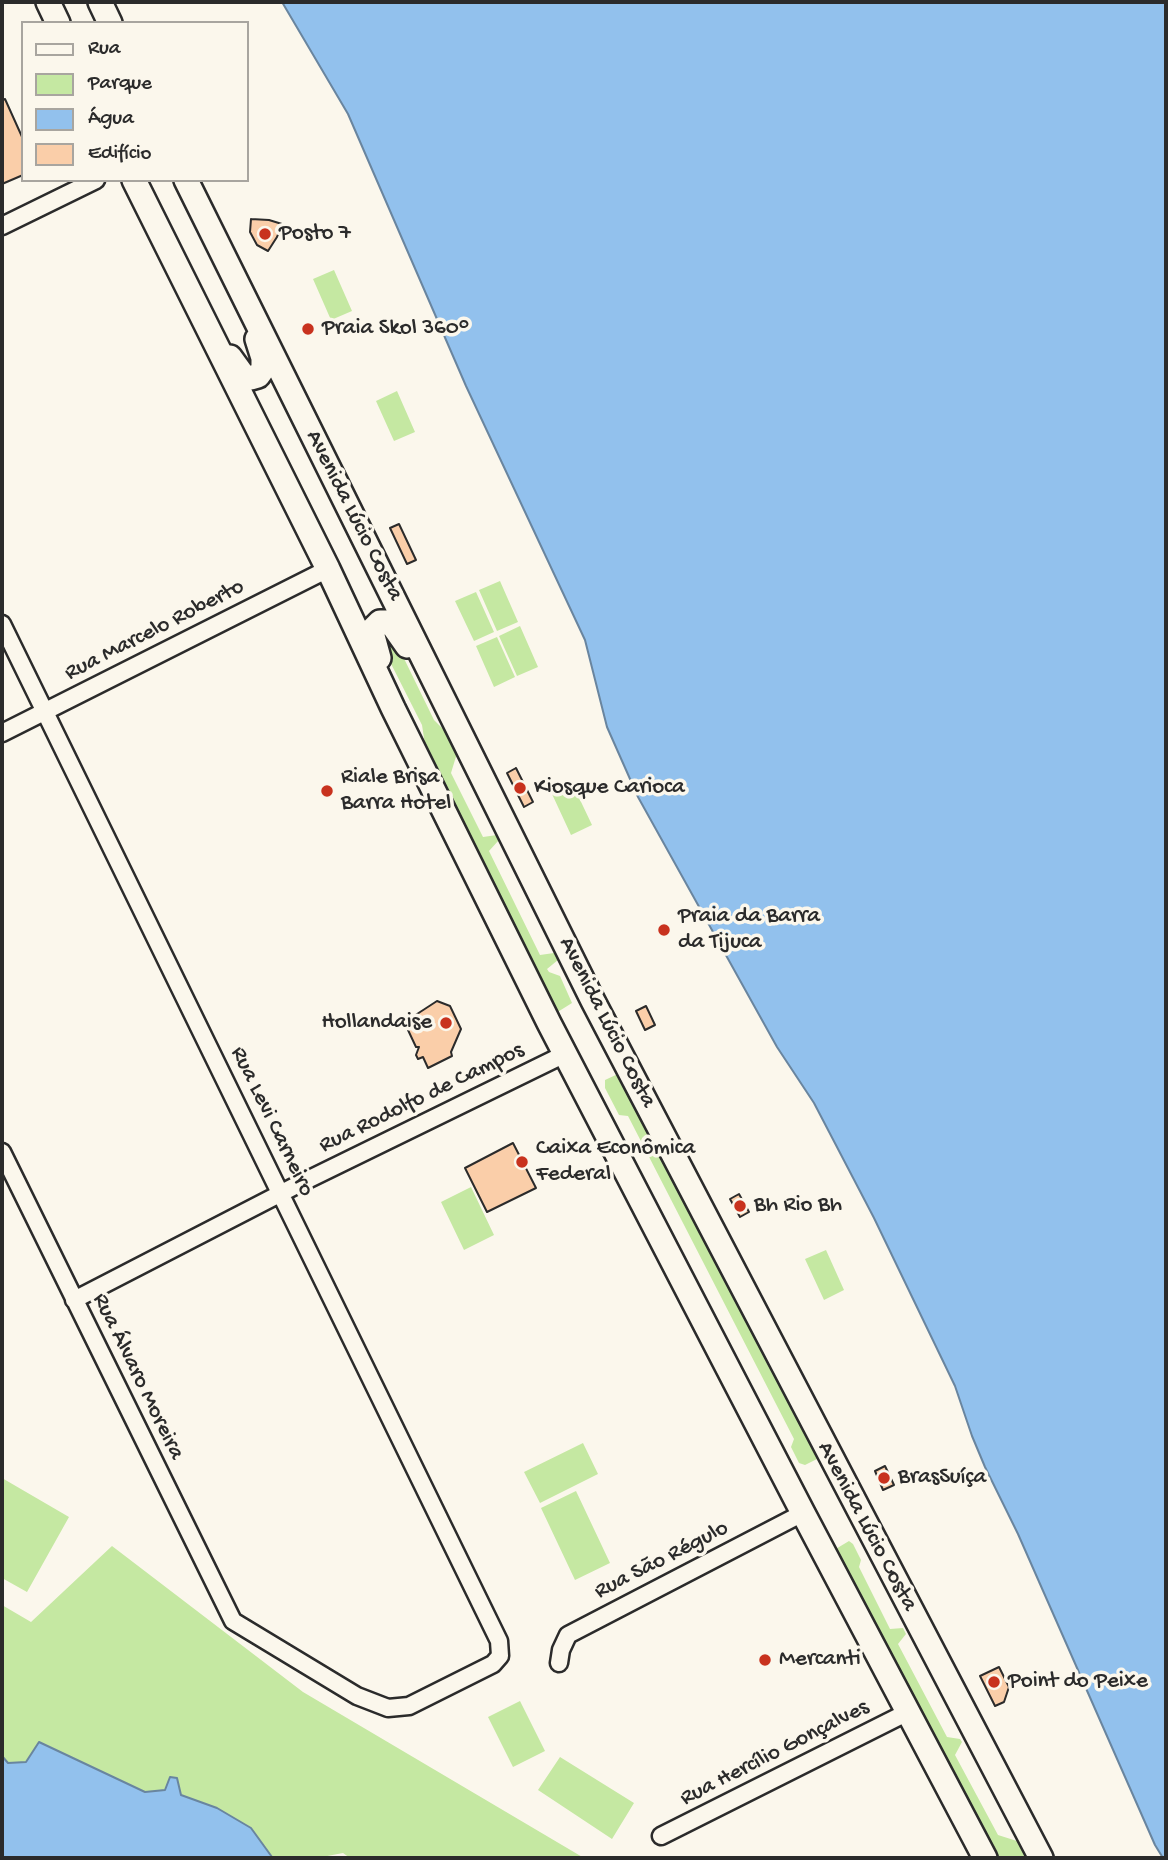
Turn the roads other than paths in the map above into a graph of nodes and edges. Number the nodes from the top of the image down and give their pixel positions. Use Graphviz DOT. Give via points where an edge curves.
graph roads {
  1 [pos="48,2"];
  2 [pos="100,2"];
  3 [pos="57,21"];
  4 [pos="109,21"];
  5 [pos="92,182"];
  6 [pos="135,182"];
  7 [pos="187,182"];
  8 [pos="2,226"];
  9 [pos="246,301"];
  10 [pos="204,320"];
  11 [pos="328,569"];
  12 [pos="2,624"];
  13 [pos="445,700"];
  14 [pos="393,708"];
  15 [pos="45,711"];
  16 [pos="2,733"];
  17 [pos="565,1054"];
  18 [pos="2,1152"];
  19 [pos="281,1193"];
  20 [pos="74,1300"];
  21 [pos="803,1513"];
  22 [pos="233,1622"];
  23 [pos="559,1663"];
  24 [pos="908,1712"];
  25 [pos="661,1836"];
  26 [pos="985,1858"];
  27 [pos="1041,1858"];
  1 -- 3 [label="main road"];
  2 -- 4 [label="main road"];
  5 -- 8 [label="street"];
  6 -- 10 [label="main road, Avenida Lúcio Costa"];
  7 -- 9 [label="main road, Avenida Lúcio Costa"];
  9 -- 10 [label="main road" via="263,358 258,376 243,375"];
  9 -- 13 [label="main road, Avenida Lúcio Costa"];
  10 -- 11 [label="main road, Avenida Lúcio Costa"];
  11 -- 14 [label="main road, Avenida Lúcio Costa"];
  11 -- 15 [label="street, Rua Marcelo Roberto"];
  12 -- 15 [label="street, Rua Levi Carneiro"];
  13 -- 14 [label="main road" via="393,626 380,622 373,636"];
  13 -- 27 [label="main road, Avenida Lúcio Costa" via="593,1001"];
  14 -- 17 [label="main road, Avenida Lúcio Costa"];
  15 -- 16 [label="street, Rua Marcelo Roberto"];
  15 -- 19 [label="street, Rua Levi Carneiro"];
  17 -- 19 [label="street, Rua Rodolfo de Campos"];
  17 -- 21 [label="main road, Avenida Lúcio Costa"];
  18 -- 20 [label="street, Rua Álvaro Moreira"];
  19 -- 20 [label="street, Rua Rodolfo de Campos"];
  19 -- 22 [label="street, Rua Levi Carneiro" via="499,1641 500,1656 493,1664 408,1706 388,1708 357,1696"];
  20 -- 22 [label="street, Rua Álvaro Moreira"];
  21 -- 23 [label="street, Rua São Régulo" via="568,1635"];
  21 -- 24 [label="main road, Avenida Lúcio Costa"];
  24 -- 25 [label="street, Rua Hercílio Gonçalves"];
  24 -- 26 [label="main road, Avenida Lúcio Costa"];
}
